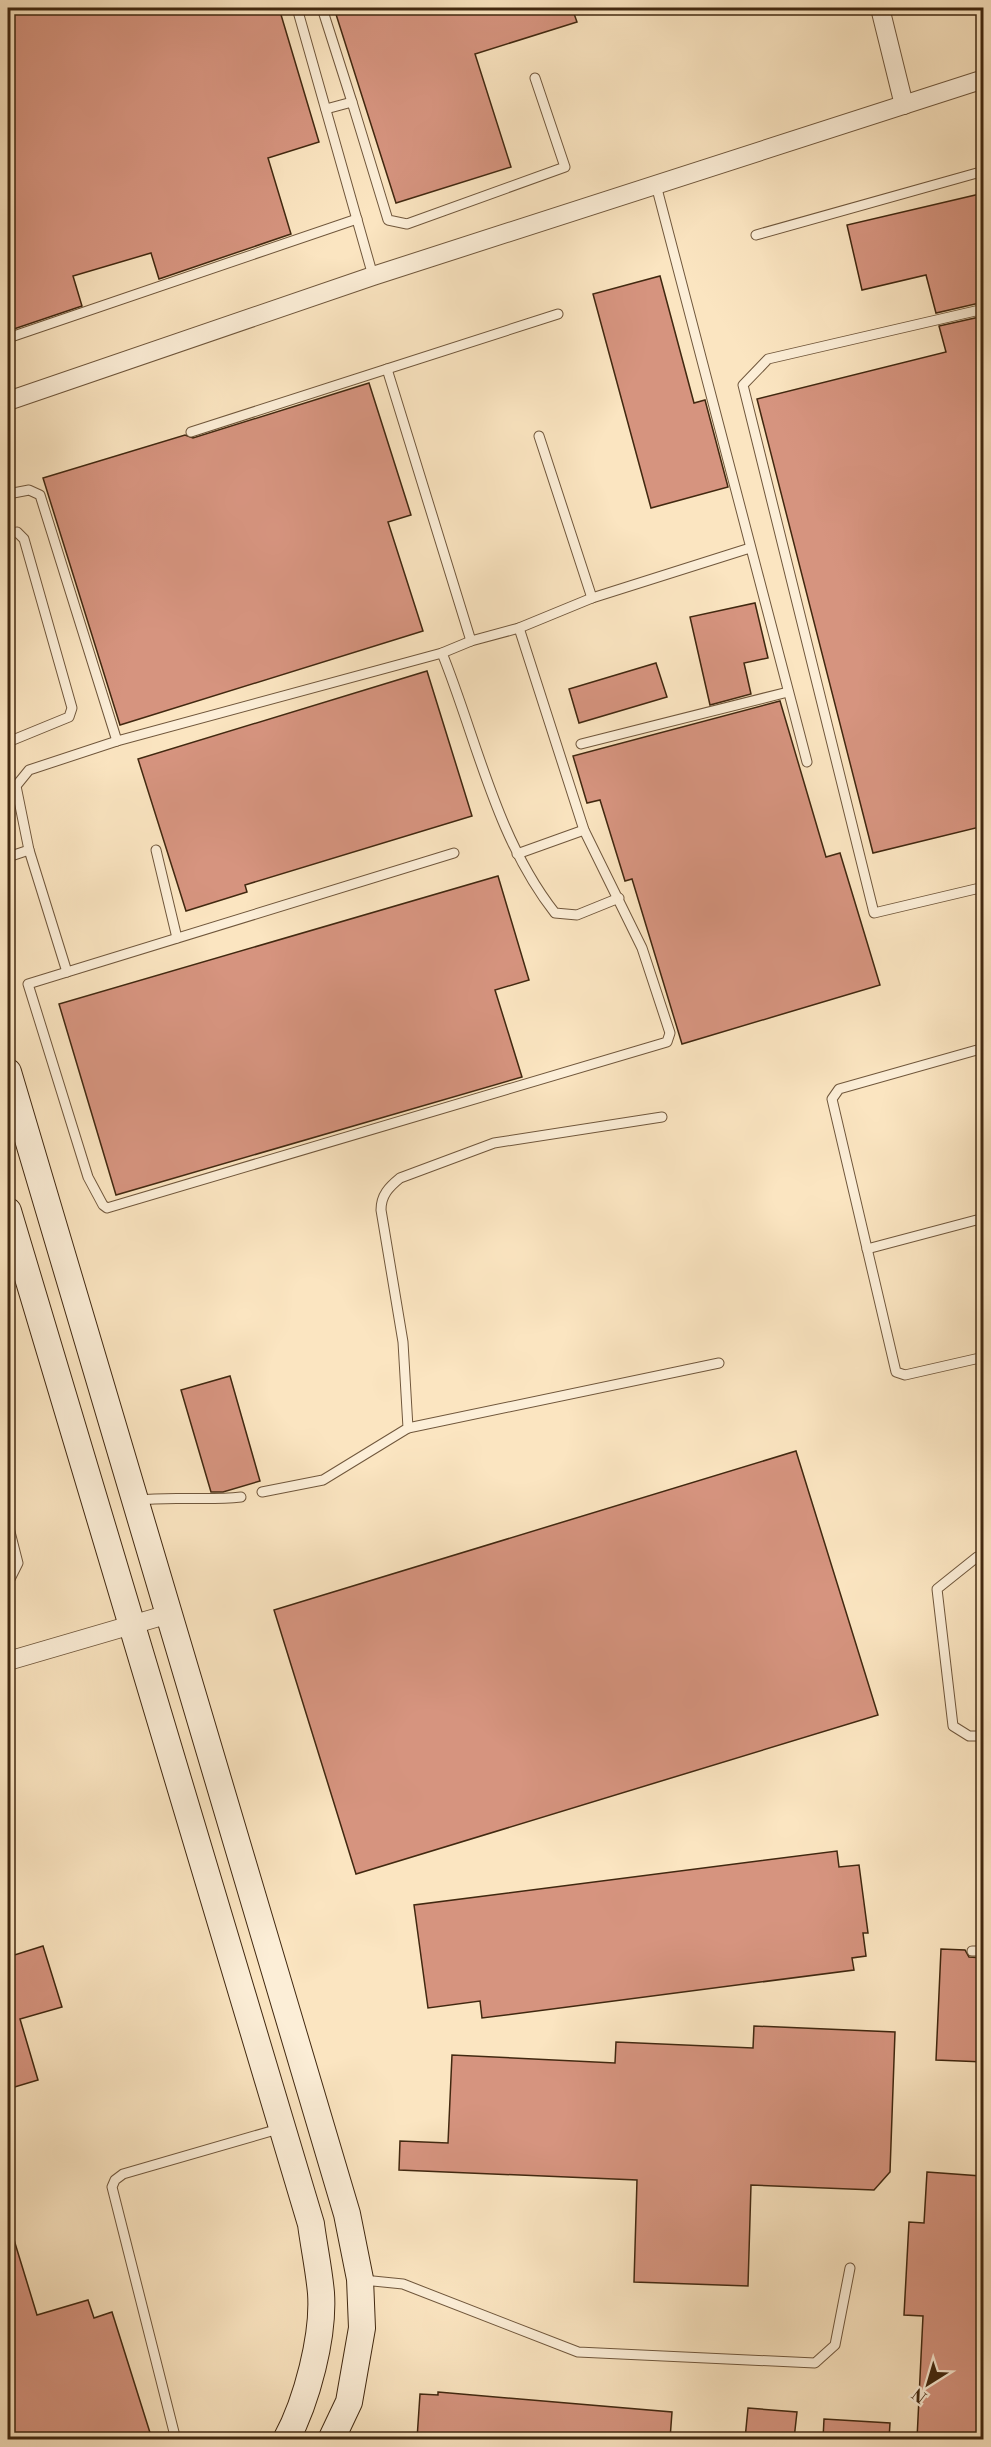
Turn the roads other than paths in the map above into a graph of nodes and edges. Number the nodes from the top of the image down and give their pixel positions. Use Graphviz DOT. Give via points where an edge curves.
graph roads {
  1 [pos="297,8"];
  2 [pos="322,8"];
  3 [pos="880,8"];
  4 [pos="535,78"];
  5 [pos="984,79"];
  6 [pos="352,102"];
  7 [pos="904,105"];
  8 [pos="326,109"];
  9 [pos="984,171"];
  10 [pos="656,185"];
  11 [pos="357,219"];
  12 [pos="756,235"];
  13 [pos="373,276"];
  14 [pos="984,309"];
  15 [pos="558,314"];
  16 [pos="8,338"];
  17 [pos="387,369"];
  18 [pos="8,401"];
  19 [pos="191,432"];
  20 [pos="539,436"];
  21 [pos="8,494"];
  22 [pos="8,534"];
  23 [pos="750,548"];
  24 [pos="592,598"];
  25 [pos="519,628"];
  26 [pos="471,641"];
  27 [pos="442,653"];
  28 [pos="788,692"];
  29 [pos="117,741"];
  30 [pos="8,742"];
  31 [pos="581,744"];
  32 [pos="807,762"];
  33 [pos="584,830"];
  34 [pos="29,850"];
  35 [pos="156,850"];
  36 [pos="454,854"];
  37 [pos="517,854"];
  38 [pos="8,857"];
  39 [pos="984,887"];
  40 [pos="619,898"];
  41 [pos="177,938"];
  42 [pos="67,972"];
  43 [pos="984,1048"];
  44 [pos="8,1072"];
  45 [pos="662,1117"];
  46 [pos="8,1211"];
  47 [pos="984,1218"];
  48 [pos="867,1249"];
  49 [pos="93,1356"];
  50 [pos="984,1357"];
  51 [pos="719,1363"];
  52 [pos="55,1369"];
  53 [pos="408,1428"];
  54 [pos="262,1492"];
  55 [pos="241,1497"];
  56 [pos="136,1500"];
  57 [pos="8,1524"];
  58 [pos="984,1555"];
  59 [pos="8,1582"];
  60 [pos="169,1614"];
  61 [pos="132,1624"];
  62 [pos="8,1661"];
  63 [pos="984,1736"];
  64 [pos="972,1951"];
  65 [pos="984,1952"];
  66 [pos="284,2127"];
  67 [pos="849,2268"];
  68 [pos="360,2279"];
  69 [pos="176,2439"];
  70 [pos="286,2439"];
  71 [pos="331,2439"];
  1 -- 8 [label="lane"];
  2 -- 6 [label="lane"];
  3 -- 7 [label="street"];
  4 -- 6 [label="lane" via="565,167 407,224 388,220"];
  5 -- 7 [label="street"];
  6 -- 8 [label="lane"];
  7 -- 10 [label="street"];
  8 -- 11 [label="lane"];
  9 -- 12 [label="lane"];
  10 -- 13 [label="street"];
  10 -- 23 [label="lane"];
  11 -- 13 [label="lane"];
  11 -- 16 [label="lane"];
  13 -- 18 [label="street"];
  14 -- 39 [label="lane" via="768,359 743,385 874,913"];
  15 -- 17 [label="lane"];
  17 -- 19 [label="lane"];
  17 -- 26 [label="lane"];
  20 -- 24 [label="lane"];
  21 -- 29 [label="lane" via="29,489 40,495"];
  22 -- 30 [label="lane" via="17,532 24,539 72,708 69,717"];
  23 -- 24 [label="lane"];
  23 -- 28 [label="lane"];
  24 -- 25 [label="lane"];
  25 -- 26 [label="lane"];
  25 -- 33 [label="lane"];
  26 -- 27 [label="lane"];
  27 -- 29 [label="lane"];
  27 -- 37 [label="lane"];
  28 -- 31 [label="lane"];
  28 -- 32 [label="lane"];
  29 -- 34 [label="lane" via="29,770 16,786"];
  33 -- 37 [label="lane"];
  33 -- 40 [label="lane"];
  34 -- 38 [label="lane"];
  34 -- 42 [label="lane"];
  35 -- 41 [label="lane"];
  36 -- 41 [label="lane"];
  37 -- 40 [label="lane" via="555,913 577,915"];
  40 -- 42 [label="lane" via="642,948 670,1033 667,1042 107,1208 88,1177 28,984"];
  41 -- 42 [label="lane"];
  43 -- 48 [label="lane" via="839,1089 832,1099"];
  44 -- 49 [label="street"];
  45 -- 53 [label="lane" via="494,1143 400,1178 389,1186 381,1210 403,1342"];
  46 -- 52 [label="street"];
  47 -- 48 [label="lane"];
  48 -- 50 [label="lane" via="896,1372 905,1375"];
  49 -- 52 [label="street"];
  49 -- 56 [label="street"];
  51 -- 53 [label="lane"];
  52 -- 61 [label="street"];
  53 -- 54 [label="lane" via="323,1480"];
  55 -- 56 [label="lane"];
  56 -- 60 [label="street"];
  57 -- 59 [label="lane" via="18,1563"];
  58 -- 63 [label="lane" via="976,1557 937,1589 953,1726 969,1736"];
  60 -- 61 [label="street"];
  60 -- 68 [label="street" via="347,2214"];
  61 -- 62 [label="street"];
  61 -- 66 [label="street"];
  64 -- 65 [label="lane"];
  66 -- 69 [label="lane" via="123,2174 112,2187"];
  66 -- 70 [label="street" via="311,2224 321,2295 317,2345 307,2386"];
  67 -- 68 [label="lane" via="835,2345 815,2363 578,2352 403,2284"];
  68 -- 71 [label="street" via="362,2328 349,2402"];
}
